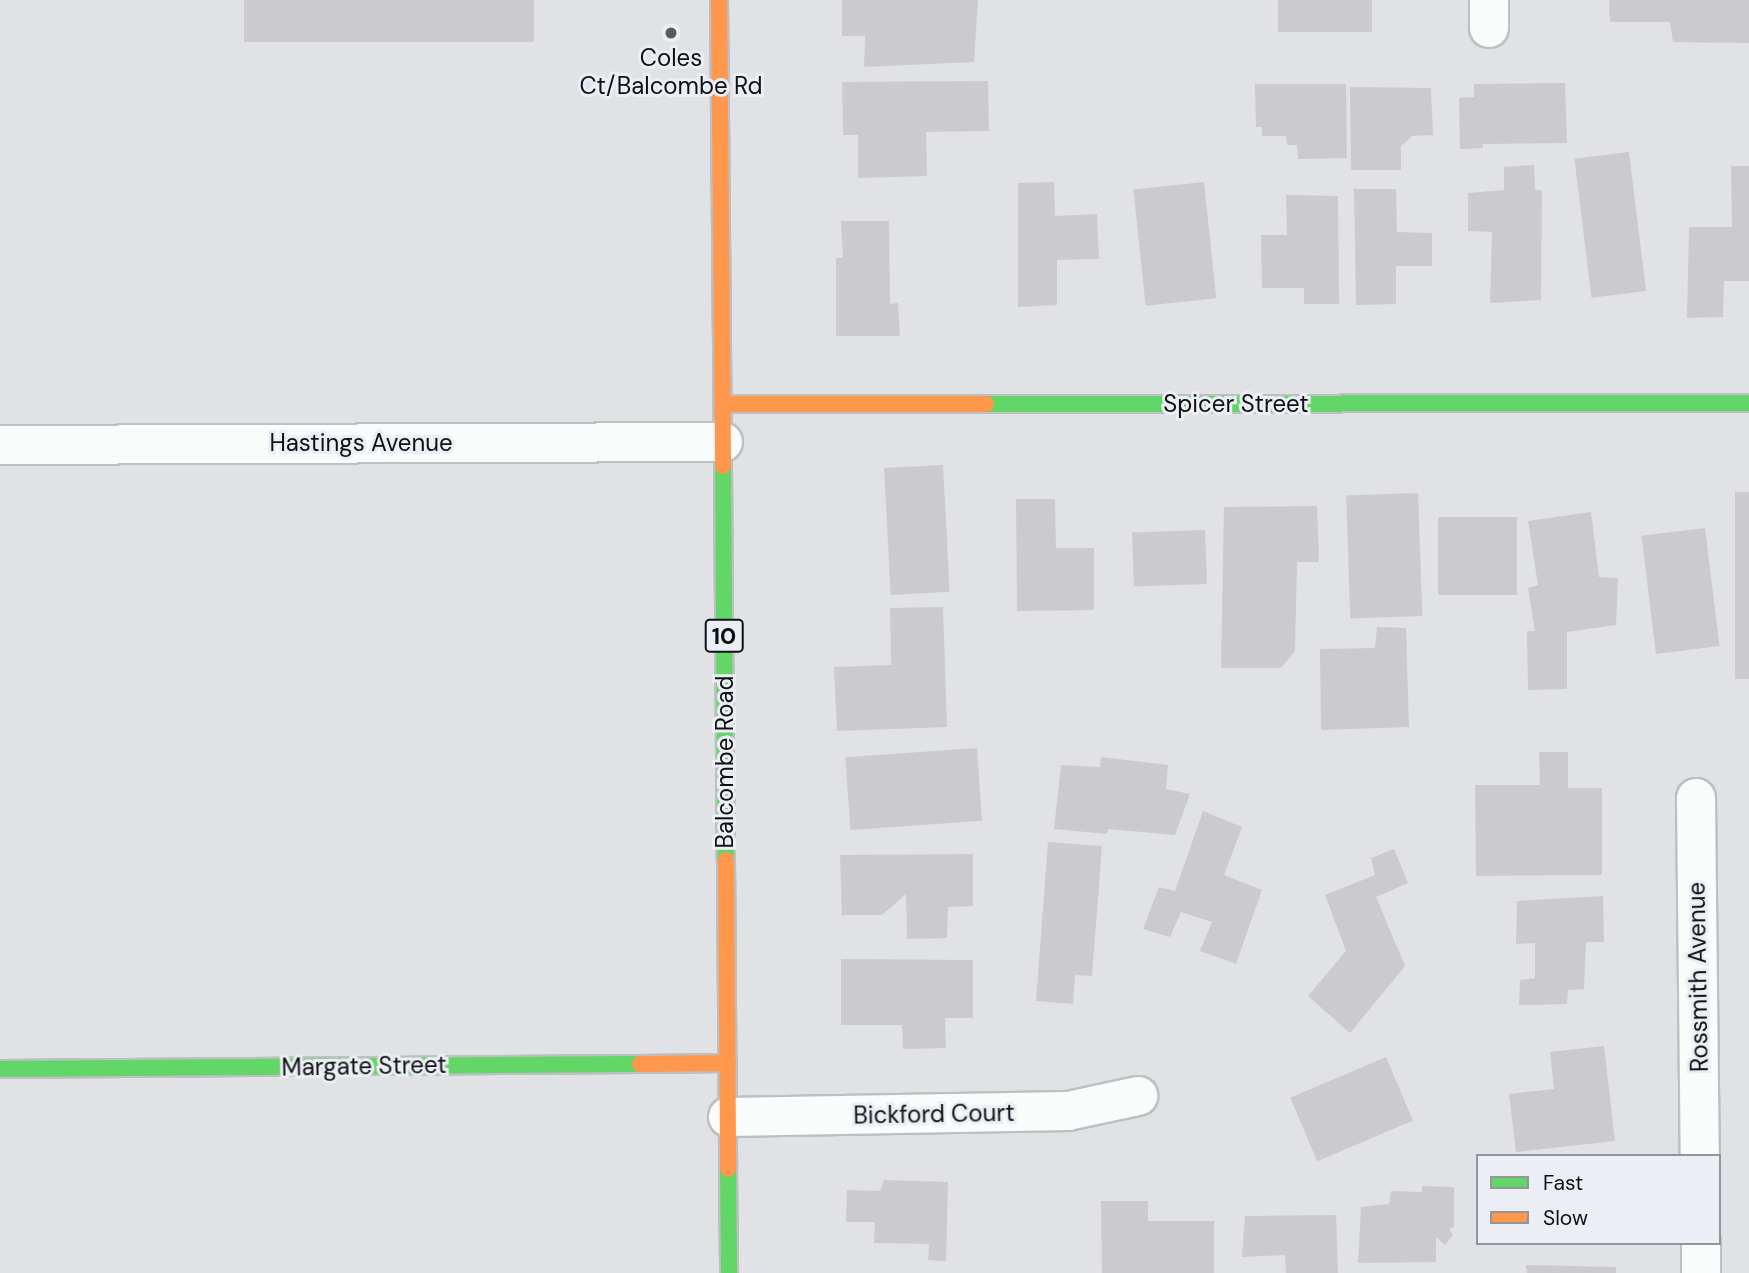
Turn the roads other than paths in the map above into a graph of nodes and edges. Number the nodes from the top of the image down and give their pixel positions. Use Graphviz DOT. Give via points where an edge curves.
graph roads {
  1 [pos="719,0"];
  2 [pos="1749,402"];
  3 [pos="723,404"];
  4 [pos="723,443"];
  5 [pos="0,445"];
  6 [pos="1696,798"];
  7 [pos="727,1063"];
  8 [pos="0,1069"];
  9 [pos="1138,1096"];
  10 [pos="728,1118"];
  11 [pos="1700,1154"];
  12 [pos="1701,1245"];
  13 [pos="729,1273"];
  14 [pos="1701,1273"];
  1 -- 3 [label="street, Balcombe Road / 10"];
  2 -- 3 [label="street, Spicer Street"];
  3 -- 4 [label="street, Balcombe Road / 10"];
  4 -- 5 [label="street, Hastings Avenue"];
  4 -- 7 [label="street, Balcombe Road / 10"];
  6 -- 11 [label="street, Rossmith Avenue"];
  7 -- 8 [label="street, Margate Street"];
  7 -- 10 [label="street, Balcombe Road / 10"];
  9 -- 10 [label="street, Bickford Court" via="1068,1111"];
  10 -- 13 [label="street, Balcombe Road / 10"];
  12 -- 14 [label="street"];
}
